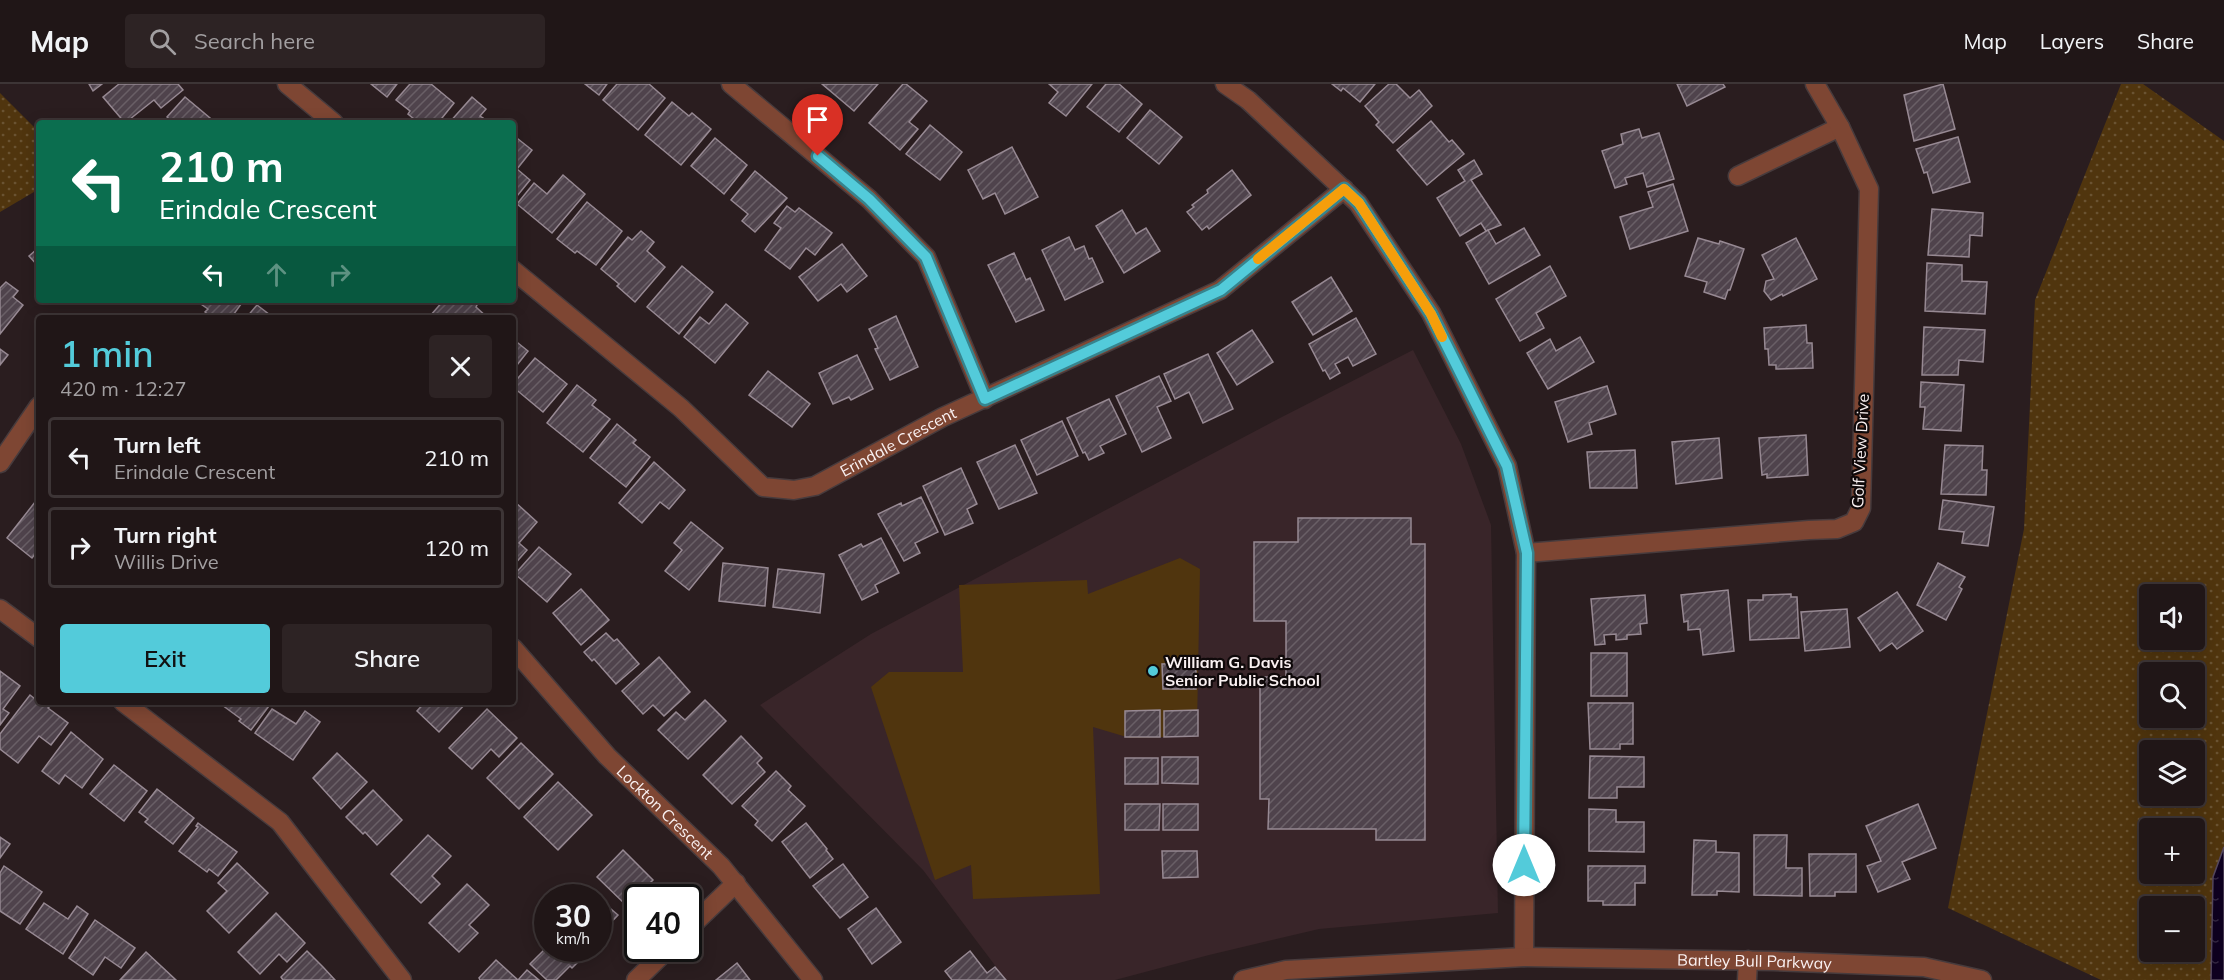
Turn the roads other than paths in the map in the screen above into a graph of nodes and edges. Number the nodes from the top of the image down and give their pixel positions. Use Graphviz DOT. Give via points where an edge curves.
graph roads {
  1 [pos="286,84"];
  2 [pos="731,84"];
  3 [pos="1225,84"];
  4 [pos="1815,84"];
  5 [pos="330,120"];
  6 [pos="1840,127"];
  7 [pos="1738,176"];
  8 [pos="1344,189"];
  9 [pos="516,272"];
  10 [pos="985,399"];
  11 [pos="36,410"];
  12 [pos="0,464"];
  13 [pos="1527,553"];
  14 [pos="0,609"];
  15 [pos="36,636"];
  16 [pos="516,651"];
  17 [pos="127,705"];
  18 [pos="736,883"];
  19 [pos="702,916"];
  20 [pos="1524,957"];
  21 [pos="1748,960"];
  22 [pos="655,962"];
  23 [pos="402,980"];
  24 [pos="636,980"];
  25 [pos="813,980"];
  26 [pos="1243,980"];
  27 [pos="1747,980"];
  28 [pos="1982,980"];
  1 -- 5 [label="street"];
  2 -- 10 [label="street" via="869,199 926,257"];
  3 -- 8 [label="street" via="1248,100"];
  4 -- 6 [label="street, Golf View Drive"];
  6 -- 7 [label="street"];
  6 -- 13 [label="street, Golf View Drive" via="1869,189 1861,508 1854,522 1837,529"];
  8 -- 10 [label="street, Erindale Crescent" via="1221,290"];
  8 -- 13 [label="street" via="1359,203 1431,314 1507,466"];
  9 -- 10 [label="street, Erindale Crescent" via="681,408 763,487 794,490 815,486 943,417"];
  11 -- 12 [label="street"];
  13 -- 20 [label="street"];
  14 -- 15 [label="street"];
  16 -- 18 [label="street, Lockton Crescent" via="607,756"];
  17 -- 23 [label="street" via="280,822"];
  18 -- 19 [label="street"];
  18 -- 25 [label="street, Lockton Crescent"];
  20 -- 21 [label="street, Bartley Bull Parkway"];
  20 -- 26 [label="street, Bartley Bull Parkway" via="1286,970"];
  21 -- 27 [label="street"];
  21 -- 28 [label="street, Bartley Bull Parkway" via="1924,967"];
  22 -- 24 [label="street"];
}
